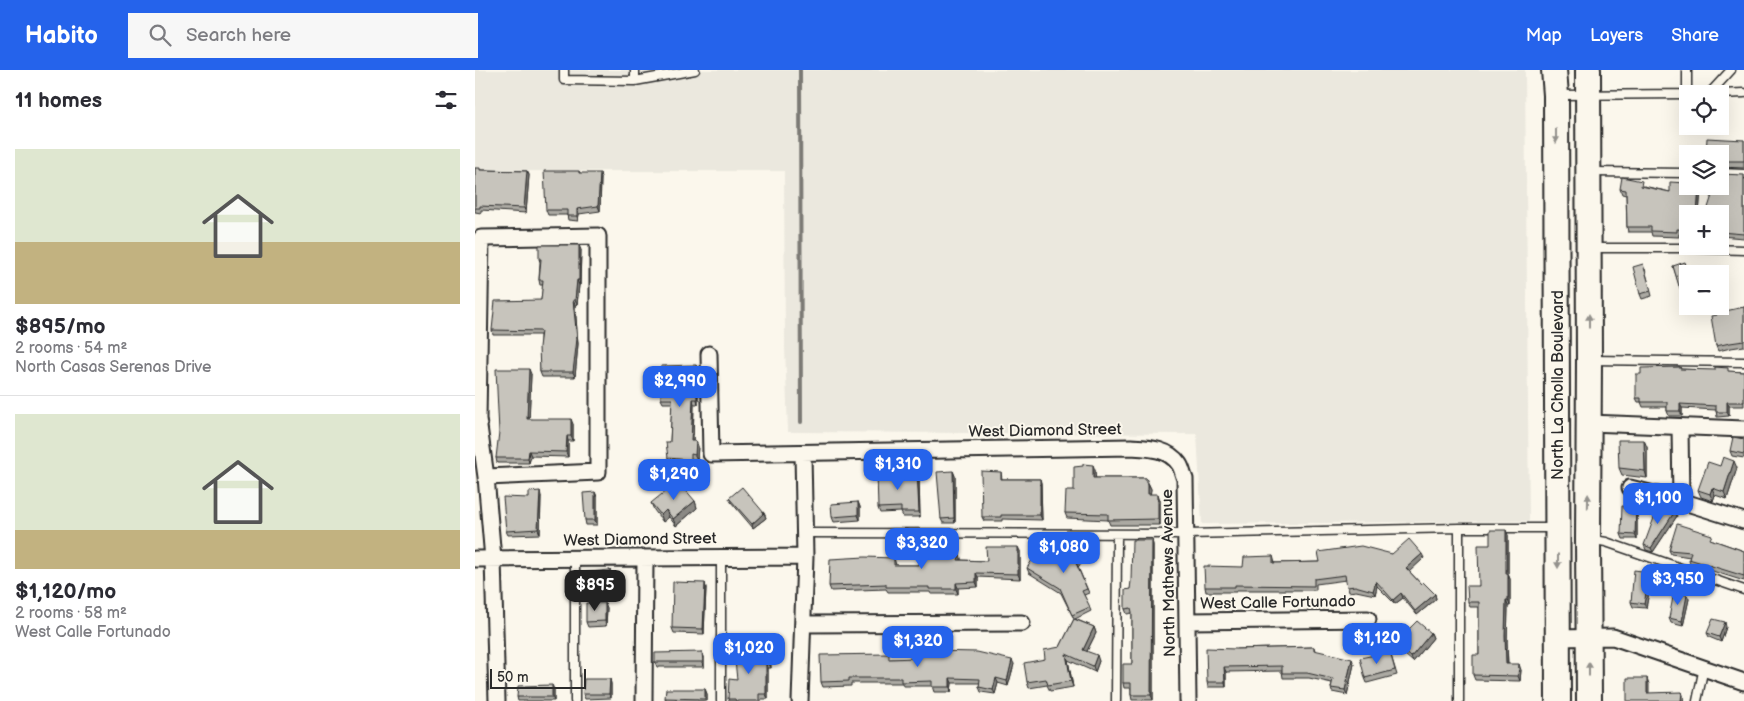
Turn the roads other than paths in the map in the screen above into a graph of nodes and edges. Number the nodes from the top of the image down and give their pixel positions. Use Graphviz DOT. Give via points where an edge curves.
graph roads {
  1 [pos="564,70"];
  2 [pos="635,70"];
  3 [pos="695,70"];
  4 [pos="1554,70"];
  5 [pos="1589,70"];
  6 [pos="1687,70"];
  7 [pos="1731,70"];
  8 [pos="635,81"];
  9 [pos="1687,85"];
  10 [pos="1717,85"];
  11 [pos="1744,93"];
  12 [pos="1679,94"];
  13 [pos="1729,94"];
  14 [pos="1556,95"];
  15 [pos="1589,95"];
  16 [pos="1589,172"];
  17 [pos="1679,173"];
  18 [pos="1729,173"];
  19 [pos="1744,174"];
  20 [pos="1589,248"];
  21 [pos="1744,250"];
  22 [pos="709,354"];
  23 [pos="1589,360"];
  24 [pos="1744,362"];
  25 [pos="1589,423"];
  26 [pos="1680,427"];
  27 [pos="1744,429"];
  28 [pos="1166,452"];
  29 [pos="803,454"];
  30 [pos="487,477"];
  31 [pos="1630,488"];
  32 [pos="1681,501"];
  33 [pos="1744,522"];
  34 [pos="1459,528"];
  35 [pos="1558,528"];
  36 [pos="805,533"];
  37 [pos="1187,534"];
  38 [pos="1117,535"];
  39 [pos="1588,539"];
  40 [pos="721,557"];
  41 [pos="805,557"];
  42 [pos="575,558"];
  43 [pos="645,558"];
  44 [pos="475,559"];
  45 [pos="493,559"];
  46 [pos="1744,590"];
  47 [pos="1368,619"];
  48 [pos="1188,621"];
  49 [pos="1022,623"];
  50 [pos="803,624"];
  51 [pos="1589,637"];
  52 [pos="1558,638"];
  53 [pos="1704,667"];
  54 [pos="1744,682"];
  55 [pos="497,701"];
  56 [pos="575,701"];
  57 [pos="644,701"];
  58 [pos="721,701"];
  59 [pos="800,701"];
  60 [pos="1116,701"];
  61 [pos="1188,701"];
  62 [pos="1459,701"];
  63 [pos="1558,701"];
  64 [pos="1589,701"];
  65 [pos="1697,701"];
  1 -- 8 [label="lane" via="564,80"];
  2 -- 8 [label="lane"];
  3 -- 8 [label="lane"];
  4 -- 14 [label="main road, North La Cholla Boulevard"];
  5 -- 15 [label="main road, North La Cholla Boulevard"];
  6 -- 9 [label="lane"];
  7 -- 10 [label="lane"];
  11 -- 13 [label="lane"];
  12 -- 15 [label="lane"];
  14 -- 15 [label="lane"];
  14 -- 35 [label="main road, North La Cholla Boulevard, one-way"];
  15 -- 16 [label="main road, North La Cholla Boulevard"];
  16 -- 17 [label="lane"];
  16 -- 20 [label="main road, North La Cholla Boulevard"];
  18 -- 19 [label="lane"];
  20 -- 21 [label="lane"];
  23 -- 20 [label="main road, North La Cholla Boulevard, one-way"];
  22 -- 29 [label="street, West Diamond Street" via="711,454"];
  23 -- 24 [label="lane"];
  23 -- 25 [label="main road, North La Cholla Boulevard"];
  25 -- 26 [label="street"];
  39 -- 25 [label="main road, North La Cholla Boulevard, one-way"];
  26 -- 27 [label="street"];
  26 -- 32 [label="street"];
  28 -- 29 [label="street, West Diamond Street" via="1131,446"];
  28 -- 37 [label="street, North Mathews Avenue" via="1179,464 1185,479"];
  29 -- 36 [label="street"];
  30 -- 30 [label="street" via="599,472 598,236 481,238 478,419"];
  30 -- 45 [label="street"];
  31 -- 32 [label="street"];
  32 -- 33 [label="street"];
  34 -- 35 [label="lane"];
  34 -- 37 [label="lane"];
  34 -- 62 [label="lane"];
  35 -- 52 [label="main road, North La Cholla Boulevard, one-way"];
  36 -- 38 [label="lane"];
  36 -- 41 [label="street"];
  37 -- 38 [label="lane"];
  37 -- 48 [label="street, North Mathews Avenue"];
  38 -- 60 [label="lane"];
  39 -- 46 [label="lane" via="1606,542"];
  39 -- 51 [label="main road, North La Cholla Boulevard"];
  40 -- 41 [label="street, West Diamond Street"];
  40 -- 43 [label="street, West Diamond Street"];
  40 -- 58 [label="lane"];
  41 -- 50 [label="street"];
  42 -- 43 [label="street, West Diamond Street"];
  42 -- 45 [label="street, West Diamond Street"];
  42 -- 56 [label="lane"];
  43 -- 57 [label="street"];
  44 -- 45 [label="street, West Diamond Street"];
  45 -- 55 [label="street"];
  47 -- 48 [label="street, West Calle Fortunado"];
  48 -- 61 [label="street, North Mathews Avenue"];
  49 -- 50 [label="street"];
  50 -- 59 [label="street"];
  51 -- 52 [label="street"];
  51 -- 53 [label="street" via="1613,637"];
  64 -- 51 [label="main road, North La Cholla Boulevard, one-way"];
  52 -- 63 [label="main road, North La Cholla Boulevard"];
  53 -- 54 [label="street"];
  53 -- 65 [label="lane"];
}
